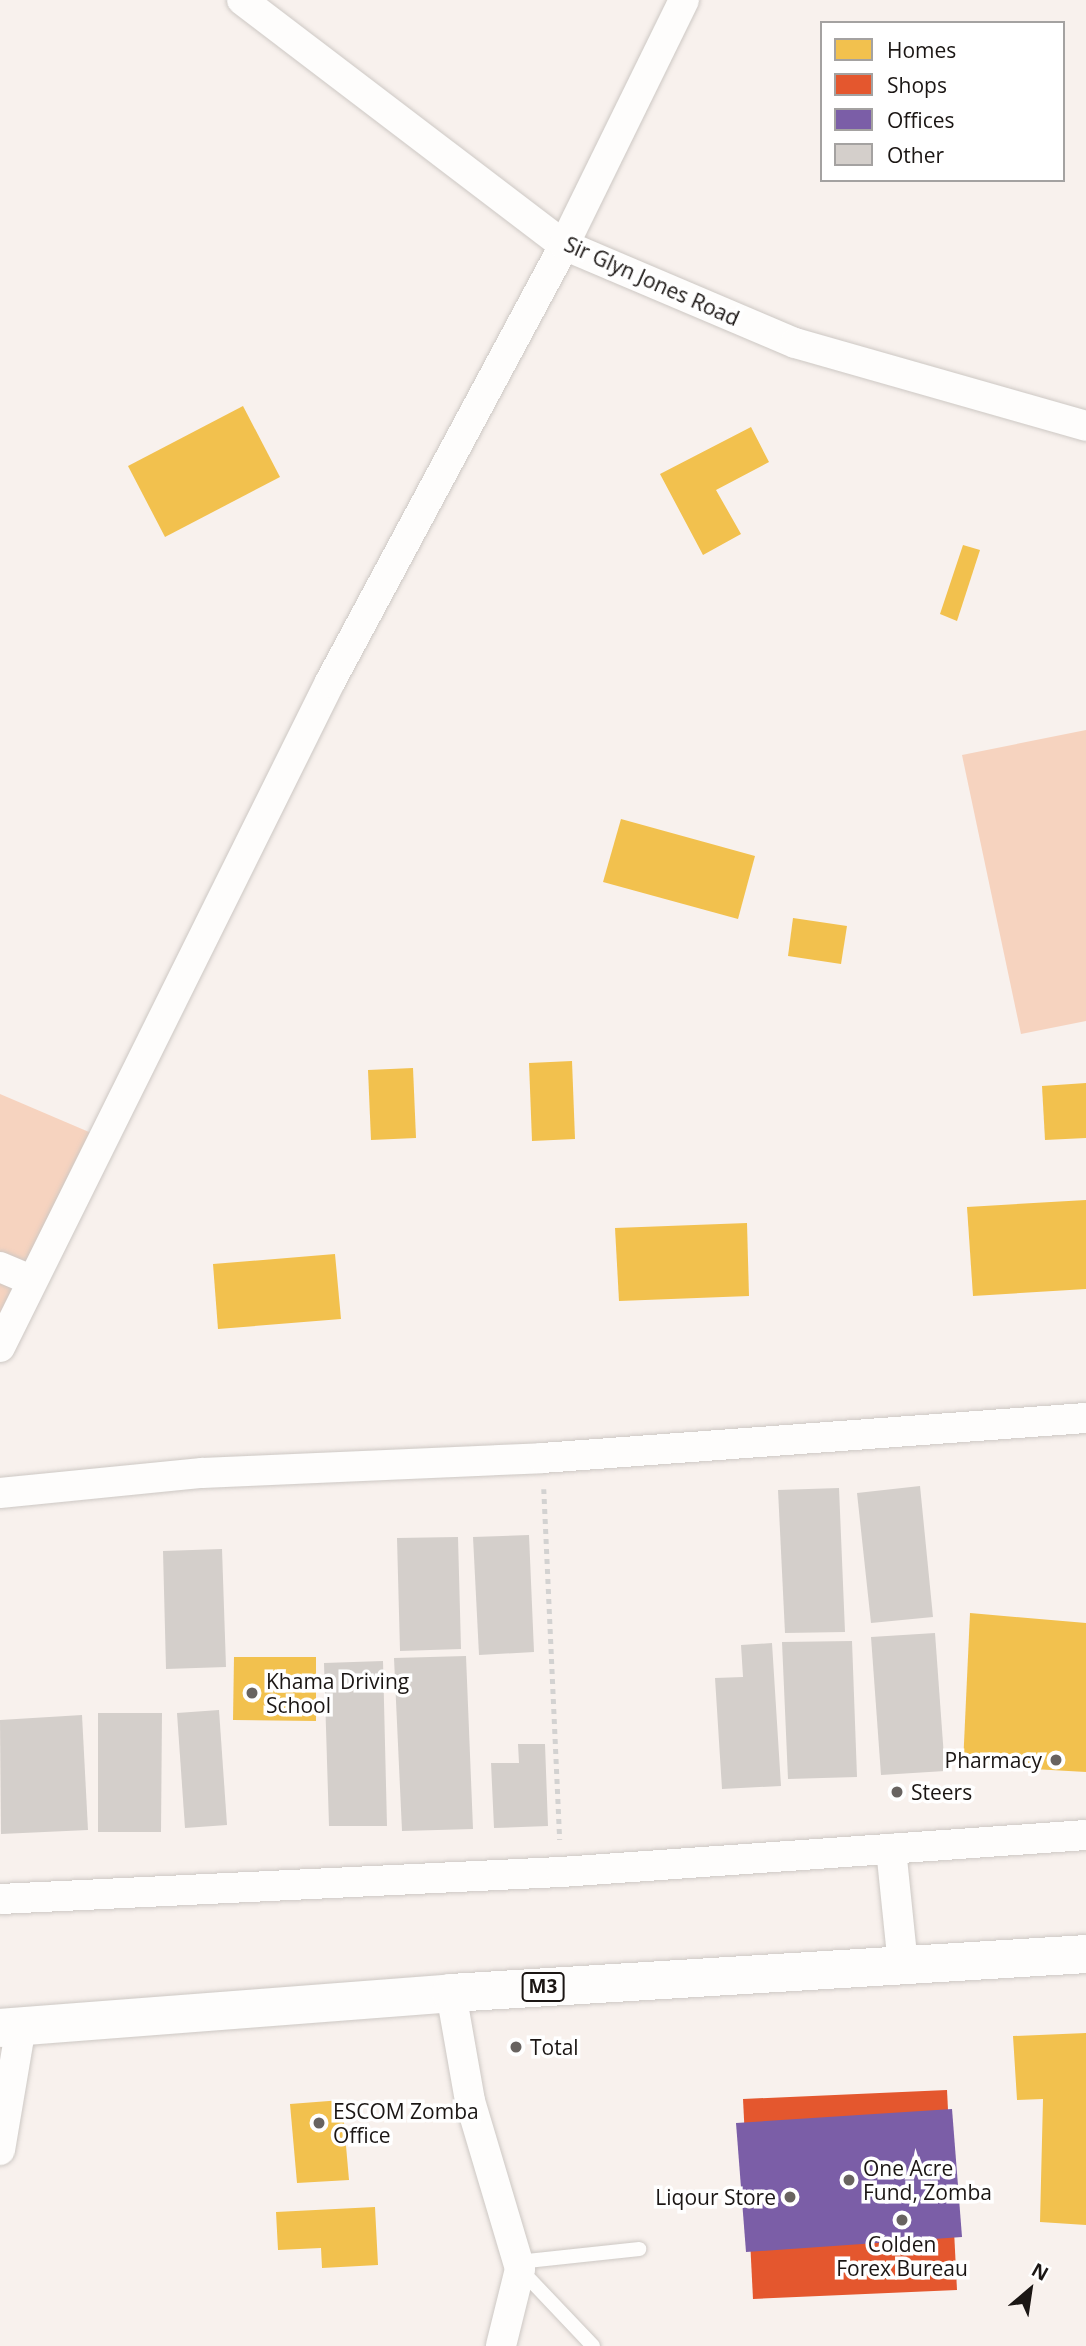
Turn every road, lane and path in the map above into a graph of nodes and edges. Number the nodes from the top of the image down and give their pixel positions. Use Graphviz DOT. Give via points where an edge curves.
graph roads {
  1 [pos="242,0"];
  2 [pos="684,0"];
  3 [pos="564,245"];
  4 [pos="1086,426"];
  5 [pos="0,1267"];
  6 [pos="30,1280"];
  7 [pos="0,1347"];
  8 [pos="1086,1418"];
  9 [pos="542,1458"];
  10 [pos="0,1493"];
  11 [pos="1086,1835"];
  12 [pos="891,1849"];
  13 [pos="561,1872"];
  14 [pos="0,1899"];
  15 [pos="1086,1954"];
  16 [pos="903,1965"];
  17 [pos="451,1993"];
  18 [pos="11,2027"];
  19 [pos="0,2150"];
  20 [pos="639,2249"];
  21 [pos="519,2266"];
  22 [pos="501,2346"];
  23 [pos="593,2346"];
  1 -- 3 [label="street, Sir Glyn Jones Road"];
  2 -- 3 [label="street"];
  3 -- 4 [label="street, Sir Glyn Jones Road" via="795,343"];
  3 -- 6 [label="street" via="330,682"];
  5 -- 6 [label="street"];
  6 -- 7 [label="street"];
  8 -- 9 [label="street"];
  9 -- 10 [label="street" via="202,1473"];
  9 -- 13 [label="path"];
  11 -- 12 [label="street"];
  12 -- 13 [label="street"];
  12 -- 16 [label="street"];
  13 -- 14 [label="street"];
  15 -- 16 [label="highway, M3"];
  16 -- 17 [label="highway, M3"];
  17 -- 18 [label="highway, M3"];
  17 -- 21 [label="street" via="470,2101"];
  18 -- 19 [label="street"];
  20 -- 21 [label="lane"];
  21 -- 22 [label="street"];
  21 -- 23 [label="lane"];
}
